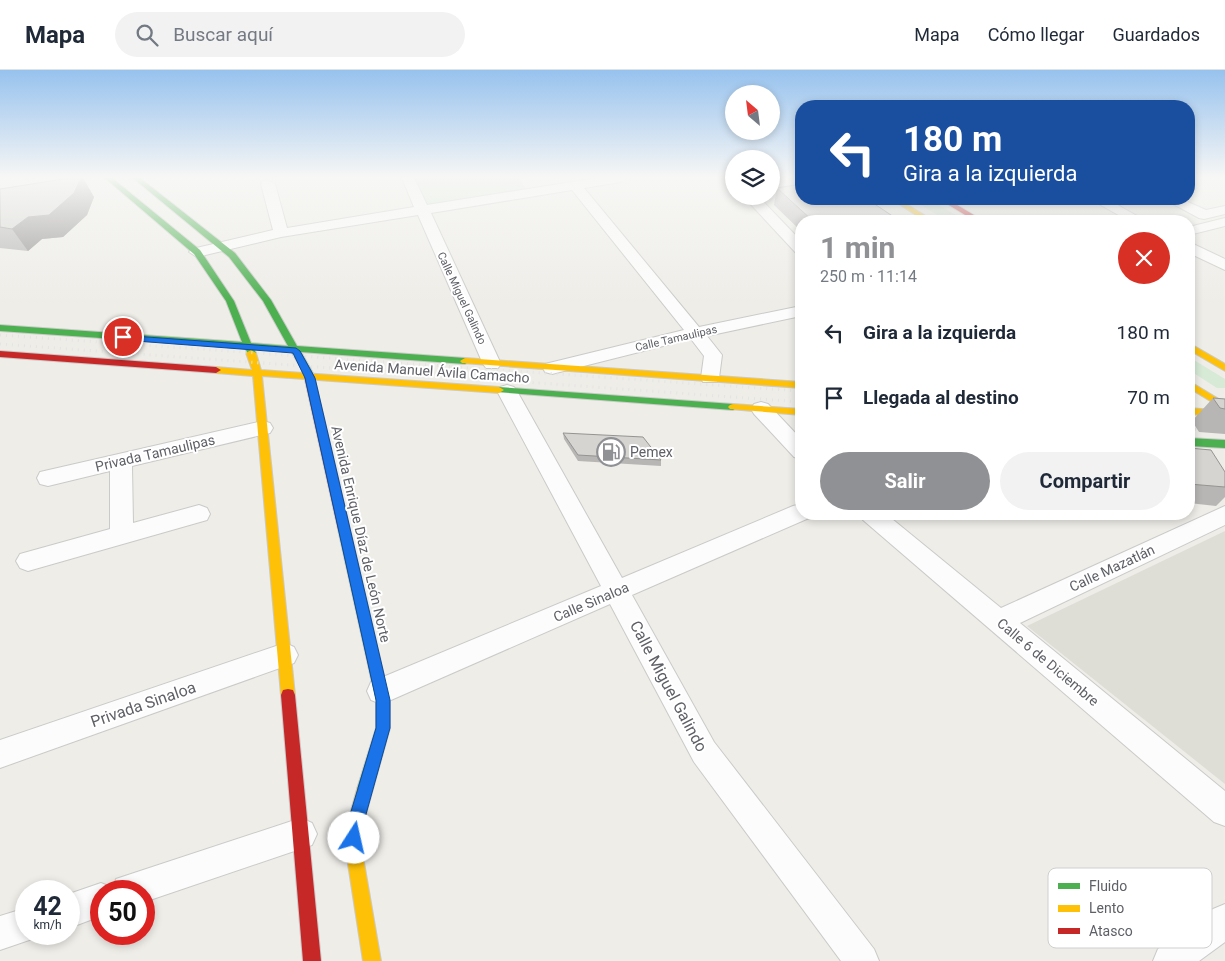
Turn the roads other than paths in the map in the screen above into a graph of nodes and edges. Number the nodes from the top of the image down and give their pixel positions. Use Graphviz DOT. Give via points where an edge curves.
graph roads {
  1 [pos="158,220"];
  2 [pos="189,220"];
  3 [pos="277,220"];
  4 [pos="359,220"];
  5 [pos="426,220"];
  6 [pos="603,220"];
  7 [pos="772,220"];
  8 [pos="1225,222"];
  9 [pos="1195,230"];
  10 [pos="281,233"];
  11 [pos="795,244"];
  12 [pos="222,246"];
  13 [pos="1195,250"];
  14 [pos="197,252"];
  15 [pos="1225,265"];
  16 [pos="795,312"];
  17 [pos="0,328"];
  18 [pos="695,333"];
  19 [pos="250,347"];
  20 [pos="1195,350"];
  21 [pos="296,351"];
  22 [pos="0,354"];
  23 [pos="492,364"];
  24 [pos="552,368"];
  25 [pos="1225,368"];
  26 [pos="257,372"];
  27 [pos="310,378"];
  28 [pos="710,378"];
  29 [pos="795,385"];
  30 [pos="1195,388"];
  31 [pos="507,391"];
  32 [pos="1225,407"];
  33 [pos="761,410"];
  34 [pos="795,412"];
  35 [pos="1195,412"];
  36 [pos="1225,414"];
  37 [pos="263,428"];
  38 [pos="1195,442"];
  39 [pos="1225,444"];
  40 [pos="795,446"];
  41 [pos="121,461"];
  42 [pos="48,478"];
  43 [pos="199,514"];
  44 [pos="795,515"];
  45 [pos="1225,515"];
  46 [pos="878,520"];
  47 [pos="122,535"];
  48 [pos="28,561"];
  49 [pos="617,590"];
  50 [pos="999,621"];
  51 [pos="285,654"];
  52 [pos="381,691"];
  53 [pos="0,754"];
  54 [pos="1225,811"];
  55 [pos="301,834"];
  56 [pos="155,882"];
  57 [pos="1225,921"];
  58 [pos="15,928"];
  59 [pos="1212,930"];
  60 [pos="0,933"];
  61 [pos="1188,948"];
  62 [pos="312,961"];
  63 [pos="372,961"];
  64 [pos="862,961"];
  65 [pos="1170,961"];
  1 -- 14 [label="main road"];
  2 -- 12 [label="main road, Avenida Enrique Díaz de León Norte"];
  3 -- 10 [label="street"];
  4 -- 10 [label="street"];
  5 -- 23 [label="street, Calle Miguel Galindo"];
  6 -- 18 [label="street"];
  7 -- 11 [label="street"];
  8 -- 9 [label="street"];
  10 -- 12 [label="street"];
  12 -- 14 [label="street"];
  12 -- 21 [label="main road, Avenida Enrique Díaz de León Norte" via="267,300"];
  13 -- 15 [label="street"];
  14 -- 19 [label="main road" via="230,301"];
  16 -- 18 [label="street, Calle Tamaulipas"];
  17 -- 19 [label="main road, Avenida Manuel Ávila Camacho"];
  18 -- 24 [label="street, Calle Tamaulipas"];
  18 -- 28 [label="street" via="712,354"];
  19 -- 21 [label="main road, Avenida Manuel Ávila Camacho"];
  19 -- 26 [label="main road"];
  20 -- 25 [label="main road"];
  21 -- 23 [label="main road, Avenida Manuel Ávila Camacho"];
  21 -- 27 [label="main road, Avenida Enrique Díaz de León Norte"];
  22 -- 26 [label="main road, Avenida Manuel Ávila Camacho"];
  23 -- 24 [label="main road, Avenida Manuel Ávila Camacho"];
  24 -- 28 [label="main road, Avenida Manuel Ávila Camacho"];
  26 -- 27 [label="main road, Avenida Manuel Ávila Camacho"];
  26 -- 37 [label="main road"];
  27 -- 31 [label="main road, Avenida Manuel Ávila Camacho"];
  27 -- 52 [label="main road, Avenida Enrique Díaz de León Norte"];
  28 -- 29 [label="main road, Avenida Manuel Ávila Camacho"];
  30 -- 32 [label="main road"];
  31 -- 33 [label="main road, Avenida Manuel Ávila Camacho"];
  31 -- 49 [label="street, Calle Miguel Galindo"];
  33 -- 34 [label="main road, Avenida Manuel Ávila Camacho"];
  33 -- 40 [label="street"];
  35 -- 36 [label="main road"];
  37 -- 41 [label="street, Privada Tamaulipas"];
  37 -- 51 [label="main road"];
  38 -- 39 [label="main road"];
  41 -- 42 [label="street, Privada Tamaulipas"];
  41 -- 47 [label="street"];
  43 -- 47 [label="street"];
  44 -- 49 [label="street, Calle Sinaloa"];
  45 -- 50 [label="street, Calle Mazatlán"];
  46 -- 50 [label="street, Calle 6 de Diciembre"];
  47 -- 48 [label="street"];
  49 -- 52 [label="street, Calle Sinaloa"];
  49 -- 64 [label="street, Calle Miguel Galindo" via="704,752"];
  50 -- 54 [label="street, Calle 6 de Diciembre"];
  51 -- 53 [label="street, Privada Sinaloa"];
  51 -- 55 [label="main road"];
  52 -- 63 [label="main road, Avenida Enrique Díaz de León Norte" via="383,728 355,825 354,851"];
  55 -- 56 [label="street"];
  55 -- 62 [label="main road"];
  57 -- 59 [label="street"];
  58 -- 60 [label="street"];
  61 -- 65 [label="street"];
}
